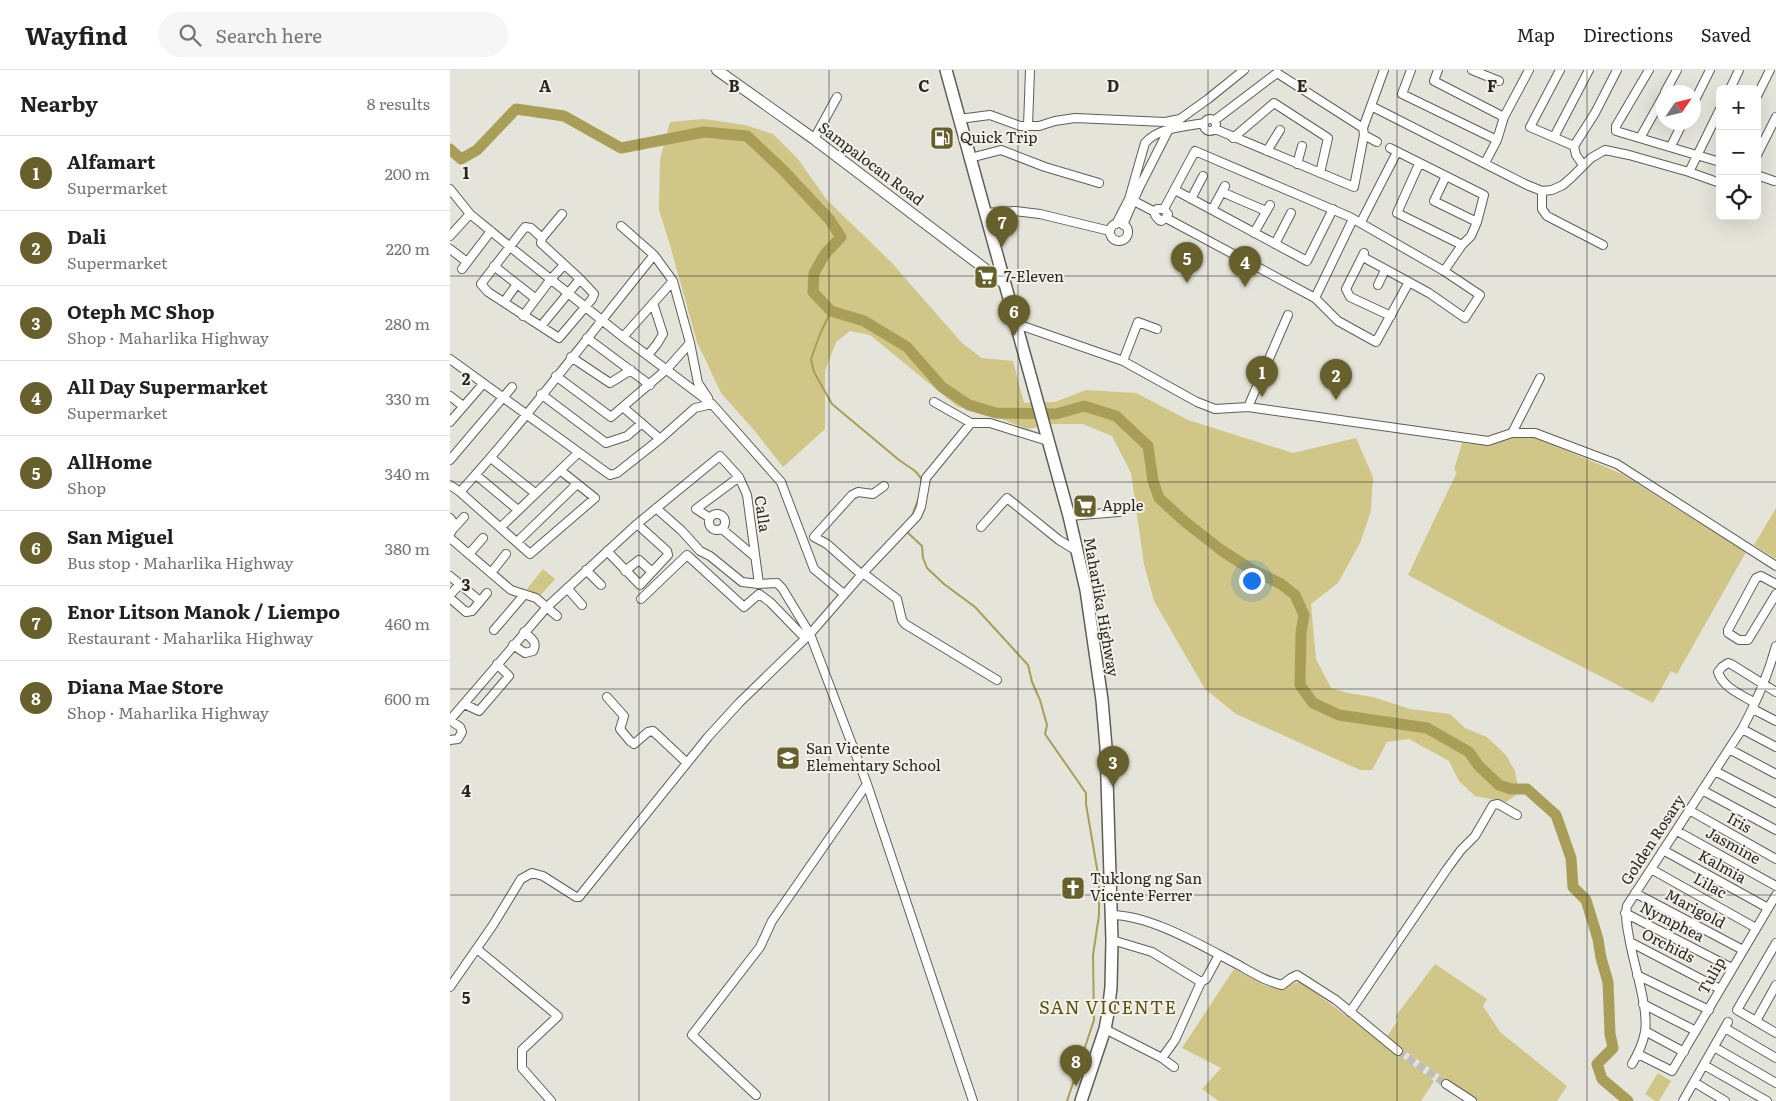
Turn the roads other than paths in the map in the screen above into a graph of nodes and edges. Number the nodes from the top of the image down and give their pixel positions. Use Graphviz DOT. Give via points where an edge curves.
graph roads {
  1 [pos="717,70"];
  2 [pos="946,70"];
  3 [pos="1030,70"];
  4 [pos="1244,70"];
  5 [pos="1384,70"];
  6 [pos="1410,70"];
  7 [pos="1438,70"];
  8 [pos="1472,70"];
  9 [pos="1529,70"];
  10 [pos="1560,70"];
  11 [pos="1589,70"];
  12 [pos="1617,70"];
  13 [pos="1649,70"];
  14 [pos="1677,70"];
  15 [pos="1710,70"];
  16 [pos="1739,70"];
  17 [pos="1770,70"];
  18 [pos="1499,81"];
  19 [pos="1669,85"];
  20 [pos="1732,85"];
  21 [pos="1701,88"];
  22 [pos="1761,88"];
  23 [pos="837,97"];
  24 [pos="1371,106"];
  25 [pos="1656,109"];
  26 [pos="1504,117"];
  27 [pos="1716,117"];
  28 [pos="1776,117"];
  29 [pos="960,119"];
  30 [pos="1215,120"];
  31 [pos="1204,123"];
  32 [pos="1028,126"];
  33 [pos="1215,129"];
  34 [pos="1168,130"];
  35 [pos="1280,130"];
  36 [pos="1679,130"];
  37 [pos="1363,132"];
  38 [pos="1554,137"];
  39 [pos="1233,138"];
  40 [pos="1640,138"];
  41 [pos="814,139"];
  42 [pos="1497,140"];
  43 [pos="1376,142"];
  44 [pos="1302,146"];
  45 [pos="1574,146"];
  46 [pos="1671,146"];
  47 [pos="1761,147"];
  48 [pos="1268,151"];
  49 [pos="1697,154"];
  50 [pos="970,158"];
  51 [pos="1359,160"];
  52 [pos="1716,161"];
  53 [pos="1485,163"];
  54 [pos="1297,164"];
  55 [pos="1368,164"];
  56 [pos="1419,164"];
  57 [pos="1583,164"];
  58 [pos="1689,172"];
  59 [pos="1320,173"];
  60 [pos="1203,176"];
  61 [pos="1446,176"];
  62 [pos="1761,176"];
  63 [pos="1775,180"];
  64 [pos="1716,182"];
  65 [pos="1099,183"];
  66 [pos="450,189"];
  67 [pos="1175,190"];
  68 [pos="1542,191"];
  69 [pos="1191,199"];
  70 [pos="453,200"];
  71 [pos="1132,200"];
  72 [pos="1164,209"];
  73 [pos="1334,209"];
  74 [pos="1212,210"];
  75 [pos="1155,212"];
  76 [pos="1291,212"];
  77 [pos="985,213"];
  78 [pos="470,214"];
  79 [pos="562,214"];
  80 [pos="1166,218"];
  81 [pos="1357,220"];
  82 [pos="1477,222"];
  83 [pos="1120,224"];
  84 [pos="621,226"];
  85 [pos="491,232"];
  86 [pos="1110,232"];
  87 [pos="1254,233"];
  88 [pos="450,236"];
  89 [pos="542,238"];
  90 [pos="1274,244"];
  91 [pos="1462,245"];
  92 [pos="1603,245"];
  93 [pos="509,246"];
  94 [pos="450,249"];
  95 [pos="654,255"];
  96 [pos="467,262"];
  97 [pos="564,265"];
  98 [pos="494,266"];
  99 [pos="462,270"];
  100 [pos="1385,270"];
  101 [pos="1444,271"];
  102 [pos="551,279"];
  103 [pos="580,279"];
  104 [pos="673,281"];
  105 [pos="1409,282"];
  106 [pos="517,284"];
  107 [pos="1005,284"];
  108 [pos="1378,285"];
  109 [pos="569,294"];
  110 [pos="1315,298"];
  111 [pos="536,299"];
  112 [pos="504,302"];
  113 [pos="654,302"];
  114 [pos="585,306"];
  115 [pos="1288,315"];
  116 [pos="524,316"];
  117 [pos="1391,316"];
  118 [pos="602,320"];
  119 [pos="1017,324"];
  120 [pos="542,326"];
  121 [pos="1157,329"];
  122 [pos="623,337"];
  123 [pos="587,338"];
  124 [pos="690,343"];
  125 [pos="648,355"];
  126 [pos="571,357"];
  127 [pos="450,359"];
  128 [pos="1123,361"];
  129 [pos="667,369"];
  130 [pos="630,370"];
  131 [pos="556,376"];
  132 [pos="1540,378"];
  133 [pos="483,384"];
  134 [pos="650,385"];
  135 [pos="512,387"];
  136 [pos="541,394"];
  137 [pos="450,396"];
  138 [pos="503,398"];
  139 [pos="934,402"];
  140 [pos="712,404"];
  141 [pos="463,406"];
  142 [pos="1248,407"];
  143 [pos="624,408"];
  144 [pos="526,415"];
  145 [pos="450,422"];
  146 [pos="642,423"];
  147 [pos="971,423"];
  148 [pos="1512,433"];
  149 [pos="1048,437"];
  150 [pos="660,439"];
  151 [pos="578,453"];
  152 [pos="491,458"];
  153 [pos="450,460"];
  154 [pos="560,470"];
  155 [pos="476,475"];
  156 [pos="739,477"];
  157 [pos="577,484"];
  158 [pos="450,485"];
  159 [pos="884,486"];
  160 [pos="460,492"];
  161 [pos="535,493"];
  162 [pos="656,508"];
  163 [pos="518,510"];
  164 [pos="1119,512"];
  165 [pos="1069,516"];
  166 [pos="464,517"];
  167 [pos="450,518"];
  168 [pos="710,518"];
  169 [pos="637,524"];
  170 [pos="501,527"];
  171 [pos="981,527"];
  172 [pos="722,529"];
  173 [pos="452,531"];
  174 [pos="450,538"];
  175 [pos="483,538"];
  176 [pos="517,542"];
  177 [pos="607,551"];
  178 [pos="1077,552"];
  179 [pos="469,554"];
  180 [pos="506,554"];
  181 [pos="754,556"];
  182 [pos="1776,566"];
  183 [pos="586,570"];
  184 [pos="625,571"];
  185 [pos="652,572"];
  186 [pos="491,573"];
  187 [pos="863,574"];
  188 [pos="450,576"];
  189 [pos="460,584"];
  190 [pos="759,584"];
  191 [pos="1776,584"];
  192 [pos="601,585"];
  193 [pos="567,588"];
  194 [pos="487,593"];
  195 [pos="844,594"];
  196 [pos="1776,594"];
  197 [pos="524,595"];
  198 [pos="641,599"];
  199 [pos="480,601"];
  200 [pos="582,605"];
  201 [pos="546,607"];
  202 [pos="557,616"];
  203 [pos="494,630"];
  204 [pos="524,632"];
  205 [pos="807,636"];
  206 [pos="513,645"];
  207 [pos="1776,646"];
  208 [pos="497,664"];
  209 [pos="1774,665"];
  210 [pos="997,680"];
  211 [pos="1762,685"];
  212 [pos="1776,692"];
  213 [pos="607,697"];
  214 [pos="464,704"];
  215 [pos="1754,706"];
  216 [pos="450,720"];
  217 [pos="1776,721"];
  218 [pos="1742,729"];
  219 [pos="450,740"];
  220 [pos="1776,747"];
  221 [pos="1729,749"];
  222 [pos="687,763"];
  223 [pos="1715,770"];
  224 [pos="1776,774"];
  225 [pos="867,784"];
  226 [pos="1702,790"];
  227 [pos="1776,803"];
  228 [pos="1690,810"];
  229 [pos="1517,815"];
  230 [pos="1776,830"];
  231 [pos="1676,831"];
  232 [pos="1663,850"];
  233 [pos="1776,859"];
  234 [pos="1651,869"];
  235 [pos="1776,886"];
  236 [pos="1635,892"];
  237 [pos="1776,895"];
  238 [pos="1768,908"];
  239 [pos="1625,913"];
  240 [pos="1111,915"];
  241 [pos="1756,928"];
  242 [pos="1112,940"];
  243 [pos="1630,942"];
  244 [pos="1776,942"];
  245 [pos="477,949"];
  246 [pos="1743,950"];
  247 [pos="1219,955"];
  248 [pos="1732,968"];
  249 [pos="1637,975"];
  250 [pos="1201,982"];
  251 [pos="1776,985"];
  252 [pos="450,987"];
  253 [pos="1720,989"];
  254 [pos="1643,1004"];
  255 [pos="1709,1010"];
  256 [pos="1350,1012"];
  257 [pos="1756,1021"];
  258 [pos="1105,1029"];
  259 [pos="1645,1030"];
  260 [pos="1696,1031"];
  261 [pos="1776,1033"];
  262 [pos="1714,1047"];
  263 [pos="1398,1051"];
  264 [pos="1684,1052"];
  265 [pos="1638,1054"];
  266 [pos="1162,1058"];
  267 [pos="1776,1058"];
  268 [pos="1632,1064"];
  269 [pos="1704,1064"];
  270 [pos="1174,1066"];
  271 [pos="1694,1082"];
  272 [pos="1776,1083"];
  273 [pos="1446,1084"];
  274 [pos="756,1095"];
  275 [pos="552,1101"];
  276 [pos="973,1101"];
  277 [pos="1081,1101"];
  278 [pos="1472,1101"];
  279 [pos="1683,1101"];
  280 [pos="1725,1101"];
  281 [pos="1767,1101"];
  1 -- 41 [label="main road, Sampalocan Road"];
  2 -- 29 [label="highway, Maharlika Highway"];
  3 -- 32 [label="street"];
  4 -- 32 [label="street" via="1180,119 1153,122 1075,118"];
  5 -- 24 [label="street"];
  6 -- 42 [label="street" via="1402,94"];
  7 -- 26 [label="street" via="1434,81"];
  8 -- 18 [label="street"];
  9 -- 26 [label="street"];
  10 -- 38 [label="street" via="1530,127"];
  11 -- 38 [label="street"];
  12 -- 45 [label="street"];
  13 -- 40 [label="street" via="1616,126 1616,131"];
  14 -- 19 [label="street"];
  15 -- 21 [label="street"];
  16 -- 20 [label="street"];
  17 -- 22 [label="street"];
  23 -- 41 [label="street"];
  24 -- 37 [label="street"];
  24 -- 53 [label="street"];
  25 -- 40 [label="street"];
  26 -- 42 [label="street"];
  27 -- 49 [label="street"];
  28 -- 47 [label="street"];
  29 -- 32 [label="street" via="990,115"];
  29 -- 50 [label="highway, Maharlika Highway"];
  30 -- 31 [label="street" via="1208,119"];
  30 -- 33 [label="street"];
  30 -- 37 [label="street" via="1277,73"];
  31 -- 33 [label="street" via="1206,130"];
  31 -- 34 [label="street"];
  33 -- 39 [label="street"];
  34 -- 71 [label="street"];
  34 -- 71 [label="street" via="1157,132 1145,143"];
  35 -- 48 [label="street"];
  36 -- 46 [label="street"];
  37 -- 43 [label="street"];
  37 -- 51 [label="street"];
  38 -- 45 [label="street"];
  39 -- 48 [label="street"];
  39 -- 59 [label="street" via="1274,103 1328,138"];
  40 -- 46 [label="street"];
  41 -- 107 [label="main road, Sampalocan Road"];
  42 -- 53 [label="street"];
  44 -- 54 [label="street"];
  45 -- 57 [label="street"];
  46 -- 49 [label="street"];
  48 -- 54 [label="street"];
  49 -- 52 [label="street"];
  49 -- 58 [label="street"];
  50 -- 65 [label="street" via="1001,150 1045,168"];
  50 -- 77 [label="highway, Maharlika Highway"];
  51 -- 55 [label="street"];
  51 -- 59 [label="street" via="1354,187"];
  53 -- 68 [label="street"];
  54 -- 59 [label="street"];
  56 -- 61 [label="street"];
  56 -- 81 [label="street" via="1393,150"];
  56 -- 91 [label="street" via="1397,213"];
  57 -- 58 [label="street" via="1605,150"];
  57 -- 68 [label="street" via="1563,185"];
  58 -- 64 [label="street"];
  60 -- 69 [label="street"];
  61 -- 82 [label="street" via="1484,195"];
  61 -- 82 [label="street" via="1434,201"];
  62 -- 63 [label="street"];
  66 -- 70 [label="street"];
  67 -- 69 [label="street"];
  67 -- 72 [label="street"];
  67 -- 73 [label="street" via="1195,151"];
  68 -- 92 [label="street" via="1542,208 1547,216"];
  69 -- 74 [label="street"];
  70 -- 78 [label="street"];
  71 -- 75 [label="street"];
  71 -- 83 [label="street"];
  72 -- 75 [label="street"];
  72 -- 80 [label="street"];
  73 -- 81 [label="street"];
  73 -- 90 [label="street" via="1307,261"];
  74 -- 87 [label="street"];
  74 -- 87 [label="street" via="1223,189 1268,208"];
  75 -- 80 [label="street" via="1158,220"];
  76 -- 90 [label="street"];
  77 -- 86 [label="street" via="1015,211 1040,214"];
  77 -- 107 [label="highway, Maharlika Highway"];
  78 -- 85 [label="street"];
  78 -- 88 [label="street"];
  79 -- 89 [label="street"];
  80 -- 110 [label="street"];
  81 -- 101 [label="street"];
  81 -- 110 [label="street"];
  82 -- 91 [label="street" via="1471,236"];
  83 -- 86 [label="street" via="1112,227"];
  83 -- 86 [label="street" via="1128,232 1123,240 1114,239"];
  84 -- 95 [label="street"];
  85 -- 93 [label="street"];
  85 -- 96 [label="street"];
  87 -- 90 [label="street"];
  89 -- 93 [label="street" via="525,227"];
  89 -- 97 [label="street" via="542,245"];
  91 -- 101 [label="street"];
  93 -- 98 [label="street"];
  93 -- 102 [label="street"];
  94 -- 96 [label="street"];
  95 -- 104 [label="street"];
  95 -- 118 [label="street"];
  96 -- 99 [label="street"];
  97 -- 102 [label="street"];
  97 -- 103 [label="street"];
  98 -- 106 [label="street"];
  98 -- 112 [label="street" via="481,284"];
  100 -- 105 [label="street"];
  100 -- 108 [label="street"];
  100 -- 117 [label="street" via="1363,255 1346,289 1350,297"];
  101 -- 105 [label="street" via="1480,295 1465,318"];
  102 -- 109 [label="street"];
  102 -- 111 [label="street"];
  103 -- 109 [label="street"];
  103 -- 114 [label="street" via="594,294"];
  104 -- 113 [label="street"];
  104 -- 124 [label="street"];
  105 -- 117 [label="street"];
  106 -- 111 [label="street"];
  106 -- 112 [label="street"];
  107 -- 119 [label="highway, Maharlika Highway"];
  109 -- 114 [label="street"];
  109 -- 120 [label="street"];
  110 -- 117 [label="street" via="1338,321 1376,342"];
  111 -- 116 [label="street"];
  112 -- 116 [label="street"];
  113 -- 122 [label="street"];
  113 -- 125 [label="street" via="663,334"];
  114 -- 118 [label="street"];
  114 -- 120 [label="street" via="559,338"];
  115 -- 142 [label="street"];
  116 -- 120 [label="street"];
  118 -- 122 [label="street"];
  118 -- 123 [label="street"];
  119 -- 128 [label="street"];
  119 -- 149 [label="highway, Maharlika Highway"];
  121 -- 128 [label="street" via="1138,322"];
  122 -- 125 [label="street"];
  123 -- 126 [label="street"];
  123 -- 130 [label="street"];
  124 -- 129 [label="street"];
  124 -- 140 [label="street" via="698,383"];
  125 -- 129 [label="street"];
  126 -- 130 [label="street" via="610,384"];
  126 -- 131 [label="street"];
  127 -- 133 [label="street"];
  128 -- 142 [label="street" via="1215,409"];
  129 -- 134 [label="street"];
  129 -- 140 [label="street"];
  130 -- 134 [label="street"];
  131 -- 136 [label="street"];
  131 -- 143 [label="street" via="612,418"];
  132 -- 148 [label="street"];
  133 -- 138 [label="street"];
  133 -- 141 [label="street"];
  134 -- 143 [label="street"];
  135 -- 138 [label="street"];
  136 -- 144 [label="street"];
  136 -- 146 [label="street" via="606,442 627,436"];
  137 -- 141 [label="street"];
  138 -- 144 [label="street"];
  138 -- 153 [label="street"];
  139 -- 147 [label="street"];
  140 -- 150 [label="street" via="695,408"];
  140 -- 195 [label="street" via="781,482 814,569"];
  141 -- 145 [label="street"];
  142 -- 148 [label="street" via="1468,440 1488,441"];
  143 -- 146 [label="street"];
  144 -- 151 [label="street"];
  144 -- 152 [label="street"];
  146 -- 150 [label="street"];
  147 -- 149 [label="street" via="990,423"];
  147 -- 187 [label="street" via="926,478 917,516"];
  148 -- 182 [label="street" via="1535,433 1626,468"];
  149 -- 165 [label="highway, Maharlika Highway"];
  150 -- 151 [label="street" via="612,474"];
  151 -- 154 [label="street"];
  152 -- 155 [label="street"];
  152 -- 161 [label="street"];
  154 -- 157 [label="street"];
  154 -- 161 [label="street"];
  155 -- 160 [label="street"];
  155 -- 163 [label="street"];
  156 -- 162 [label="street, Calla" via="720,456"];
  156 -- 168 [label="street" via="696,509"];
  156 -- 181 [label="street, Calla" via="748,495"];
  157 -- 176 [label="street"];
  157 -- 176 [label="street" via="595,498 530,554"];
  158 -- 160 [label="street"];
  159 -- 187 [label="street" via="873,494 858,492 852,495 814,537"];
  160 -- 170 [label="street"];
  161 -- 163 [label="street"];
  162 -- 169 [label="street"];
  162 -- 190 [label="street" via="700,551 742,582"];
  163 -- 170 [label="street"];
  164 -- 165 [label="street"];
  165 -- 178 [label="highway, Maharlika Highway"];
  166 -- 173 [label="street"];
  167 -- 173 [label="street" via="454,522"];
  168 -- 172 [label="street" via="711,528"];
  168 -- 172 [label="street" via="721,515 725,522"];
  169 -- 177 [label="street"];
  169 -- 185 [label="street" via="668,553"];
  170 -- 176 [label="street"];
  171 -- 178 [label="street" via="1007,498"];
  172 -- 181 [label="street"];
  174 -- 179 [label="street"];
  175 -- 179 [label="street"];
  177 -- 183 [label="street"];
  177 -- 184 [label="street"];
  178 -- 240 [label="highway, Maharlika Highway" via="1086,590 1102,700"];
  179 -- 186 [label="street"];
  180 -- 186 [label="street"];
  181 -- 190 [label="street, Calla"];
  183 -- 192 [label="street"];
  183 -- 193 [label="street"];
  184 -- 185 [label="street" via="638,560"];
  184 -- 185 [label="street" via="640,586"];
  186 -- 197 [label="street" via="511,590"];
  187 -- 195 [label="street"];
  187 -- 210 [label="street" via="897,598 905,624"];
  188 -- 189 [label="street"];
  189 -- 199 [label="street"];
  189 -- 199 [label="street" via="450,598 466,612 472,611"];
  190 -- 205 [label="street" via="777,583 782,588"];
  191 -- 196 [label="street" via="1761,576 1756,578 1728,633 1739,640 1748,640"];
  193 -- 200 [label="street"];
  193 -- 201 [label="street"];
  194 -- 199 [label="street"];
  195 -- 205 [label="street"];
  197 -- 201 [label="street" via="536,598"];
  197 -- 203 [label="street"];
  198 -- 205 [label="street" via="687,555 744,607 758,594"];
  201 -- 202 [label="street"];
  201 -- 204 [label="street"];
  204 -- 206 [label="street"];
  204 -- 206 [label="street" via="534,641 532,651 525,653"];
  205 -- 222 [label="street" via="739,703"];
  205 -- 225 [label="street"];
  206 -- 208 [label="street"];
  207 -- 209 [label="street, Golden Rosary"];
  208 -- 214 [label="street"];
  208 -- 214 [label="street" via="509,676 480,711"];
  209 -- 211 [label="street, Golden Rosary"];
  211 -- 212 [label="street"];
  211 -- 215 [label="street, Golden Rosary"];
  211 -- 215 [label="street" via="1731,664 1725,664 1719,670 1720,678"];
  213 -- 222 [label="street" via="624,716 620,730 630,741 634,744 653,731"];
  214 -- 216 [label="street"];
  215 -- 217 [label="street"];
  215 -- 218 [label="street, Golden Rosary"];
  216 -- 219 [label="street" via="462,732 458,739"];
  218 -- 220 [label="street"];
  218 -- 221 [label="street, Golden Rosary"];
  221 -- 223 [label="street, Golden Rosary"];
  221 -- 224 [label="street"];
  222 -- 245 [label="street" via="579,897 544,876 532,873 521,879"];
  223 -- 226 [label="street, Golden Rosary"];
  223 -- 227 [label="street"];
  225 -- 274 [label="street" via="772,921 760,947 692,1035"];
  225 -- 276 [label="street"];
  226 -- 228 [label="street, Golden Rosary"];
  226 -- 230 [label="street"];
  228 -- 231 [label="street, Golden Rosary"];
  228 -- 233 [label="street, Iris"];
  229 -- 256 [label="street" via="1498,804 1493,805 1475,836 1461,850"];
  231 -- 232 [label="street, Golden Rosary"];
  231 -- 235 [label="street, Jasmine"];
  232 -- 234 [label="street, Golden Rosary"];
  232 -- 238 [label="street, Kalmia"];
  234 -- 236 [label="street, Golden Rosary"];
  234 -- 241 [label="street, Lilac"];
  236 -- 239 [label="street, Golden Rosary"];
  236 -- 246 [label="street, Marigold"];
  237 -- 238 [label="street, Tulip"];
  238 -- 241 [label="street, Tulip"];
  239 -- 243 [label="street"];
  239 -- 248 [label="street, Nymphea"];
  240 -- 242 [label="highway, Maharlika Highway"];
  240 -- 247 [label="street" via="1125,915 1156,924"];
  241 -- 246 [label="street, Tulip"];
  242 -- 250 [label="street" via="1152,952"];
  242 -- 258 [label="highway, Maharlika Highway" via="1111,987"];
  243 -- 249 [label="street"];
  243 -- 253 [label="street, Orchids"];
  244 -- 257 [label="street" via="1737,1010"];
  245 -- 252 [label="street"];
  245 -- 275 [label="street" via="558,1016 522,1050 522,1068"];
  246 -- 248 [label="street, Tulip"];
  247 -- 250 [label="street"];
  247 -- 256 [label="street" via="1268,982 1282,985 1297,975"];
  248 -- 253 [label="street, Tulip"];
  249 -- 254 [label="street"];
  249 -- 255 [label="street"];
  250 -- 266 [label="street"];
  251 -- 257 [label="street"];
  253 -- 255 [label="street, Tulip"];
  254 -- 259 [label="street"];
  254 -- 260 [label="street"];
  255 -- 260 [label="street, Tulip"];
  256 -- 263 [label="street"];
  257 -- 261 [label="street"];
  258 -- 266 [label="street"];
  258 -- 277 [label="highway, Maharlika Highway"];
  259 -- 264 [label="street"];
  259 -- 265 [label="street"];
  260 -- 264 [label="street, Tulip"];
  262 -- 267 [label="street" via="1727,1025"];
  262 -- 269 [label="street"];
  262 -- 272 [label="street"];
  264 -- 265 [label="street, Tulip" via="1672,1071"];
  265 -- 268 [label="street"];
  266 -- 270 [label="street"];
  269 -- 271 [label="street"];
  269 -- 281 [label="street"];
  271 -- 279 [label="street"];
  271 -- 280 [label="street"];
  273 -- 278 [label="street"];
}
